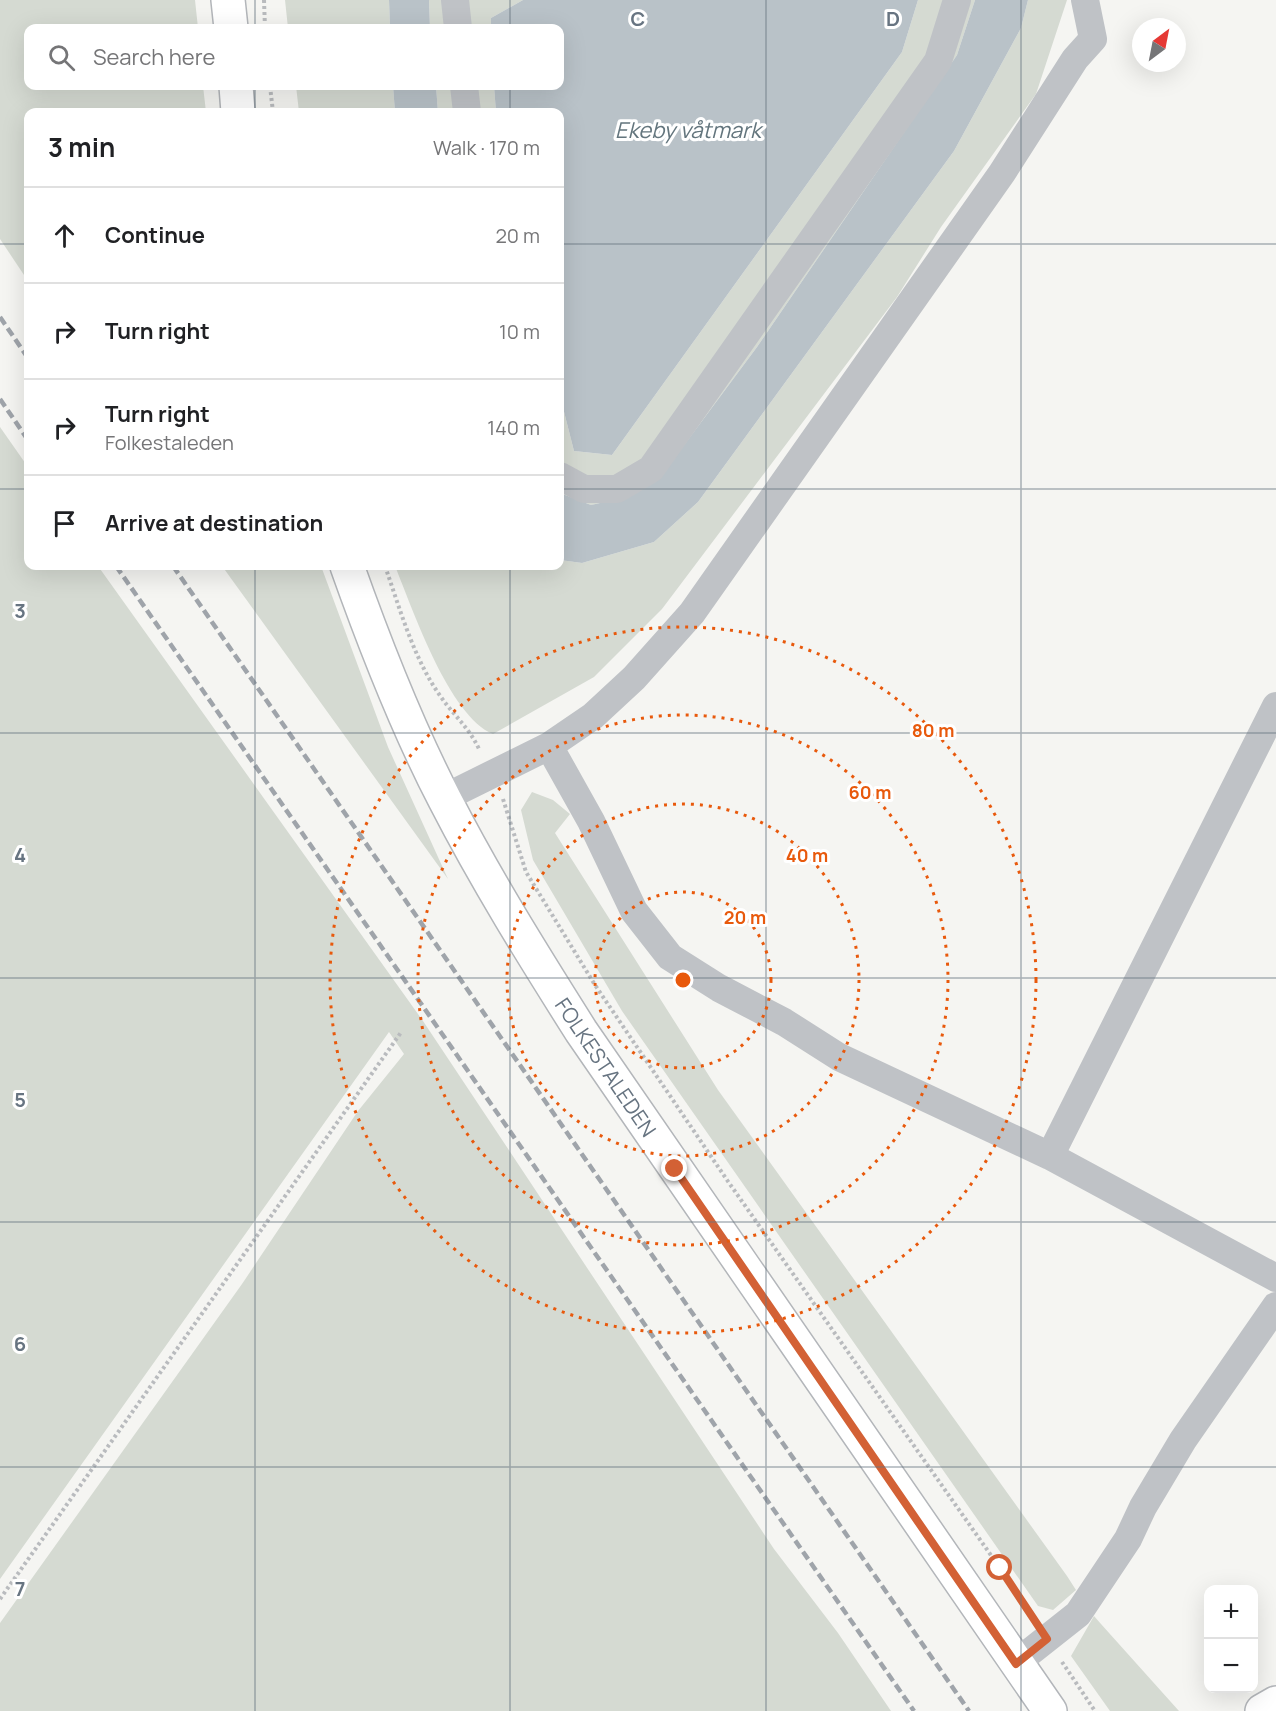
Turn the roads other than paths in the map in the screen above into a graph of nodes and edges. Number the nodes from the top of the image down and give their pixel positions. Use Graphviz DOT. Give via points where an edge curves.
graph roads {
  1 [pos="228,0"];
  2 [pos="455,0"];
  3 [pos="957,0"];
  4 [pos="1085,0"];
  5 [pos="231,24"];
  6 [pos="458,24"];
  7 [pos="236,90"];
  8 [pos="464,90"];
  9 [pos="238,108"];
  10 [pos="467,108"];
  11 [pos="564,478"];
  12 [pos="348,570"];
  13 [pos="1276,706"];
  14 [pos="549,746"];
  15 [pos="444,798"];
  16 [pos="1050,1156"];
  17 [pos="1276,1278"];
  18 [pos="1276,1306"];
  19 [pos="1016,1664"];
  20 [pos="1276,1703"];
  21 [pos="1050,1711"];
  22 [pos="1262,1711"];
  1 -- 5 [label="main road"];
  2 -- 6 [label="lane"];
  3 -- 11 [label="lane" via="938,61 651,470 618,489 584,489"];
  4 -- 14 [label="lane" via="1093,39 1075,59 1002,173 693,613 634,678"];
  7 -- 9 [label="main road"];
  8 -- 10 [label="lane"];
  12 -- 15 [label="main road, FOLKESTALEDEN" via="376,648"];
  13 -- 16 [label="lane"];
  14 -- 15 [label="lane"];
  14 -- 16 [label="lane" via="634,910 670,957 839,1057"];
  15 -- 19 [label="main road, FOLKESTALEDEN" via="520,934 581,1031"];
  16 -- 17 [label="lane"];
  18 -- 19 [label="lane" via="1183,1440 1128,1539 1078,1614"];
  19 -- 21 [label="main road, FOLKESTALEDEN"];
  20 -- 22 [label="main road"];
}
